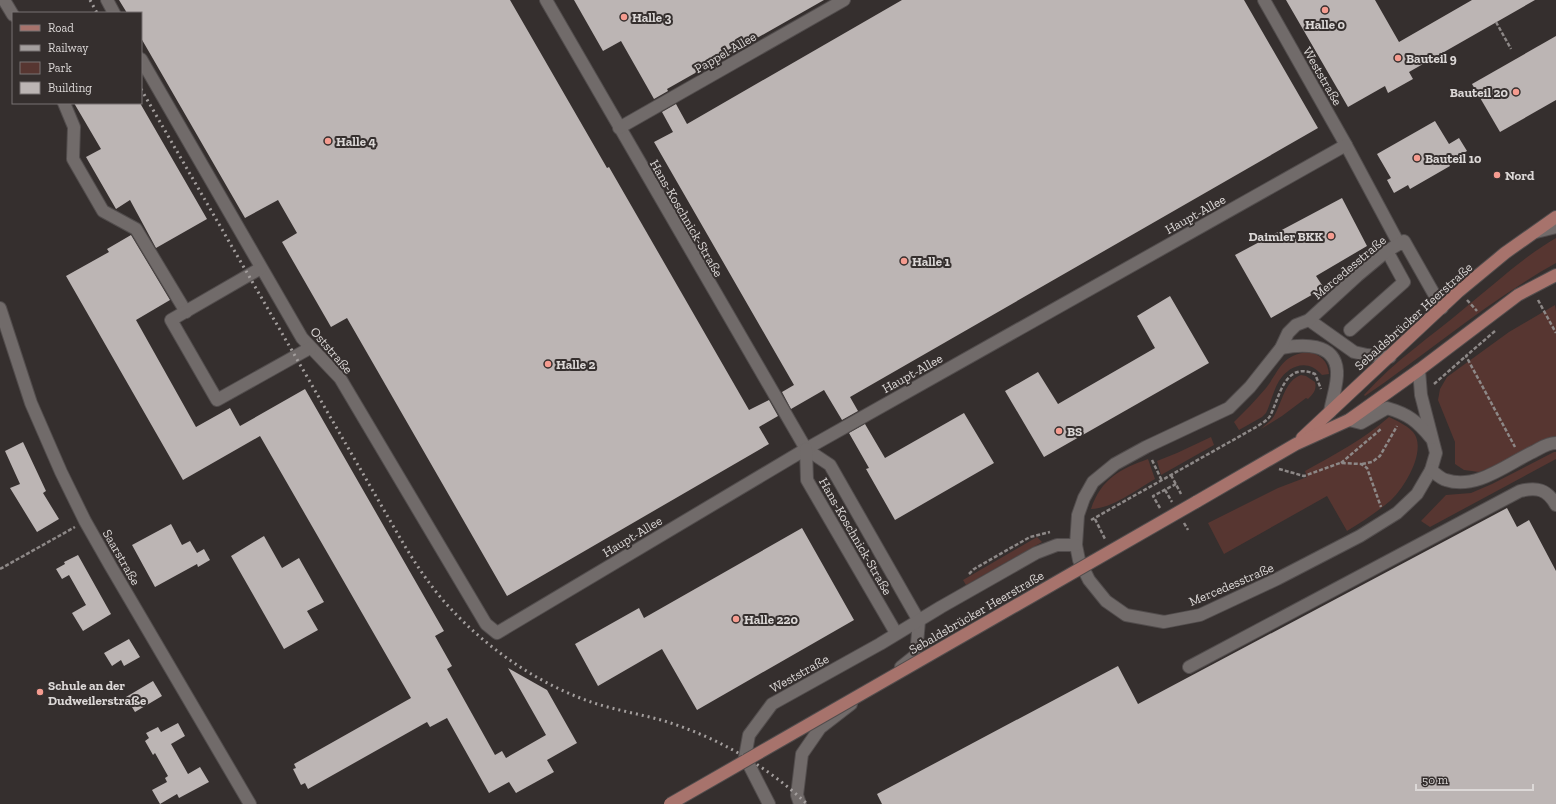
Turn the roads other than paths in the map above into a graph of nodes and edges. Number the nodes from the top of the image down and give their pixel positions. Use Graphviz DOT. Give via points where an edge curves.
graph roads {
  1 [pos="4,0"];
  2 [pos="107,0"];
  3 [pos="546,0"];
  4 [pos="844,0"];
  5 [pos="1264,0"];
  6 [pos="113,12"];
  7 [pos="12,14"];
  8 [pos="142,61"];
  9 [pos="64,104"];
  10 [pos="619,128"];
  11 [pos="1346,145"];
  12 [pos="1556,217"];
  13 [pos="1556,226"];
  14 [pos="1534,232"];
  15 [pos="1399,244"];
  16 [pos="1388,251"];
  17 [pos="261,268"];
  18 [pos="1556,275"];
  19 [pos="0,308"];
  20 [pos="1442,308"];
  21 [pos="186,312"];
  22 [pos="1309,320"];
  23 [pos="1350,330"];
  24 [pos="310,348"];
  25 [pos="1281,348"];
  26 [pos="1390,357"];
  27 [pos="1419,370"];
  28 [pos="1330,412"];
  29 [pos="1349,420"];
  30 [pos="1433,440"];
  31 [pos="1556,443"];
  32 [pos="1296,444"];
  33 [pos="806,449"];
  34 [pos="1431,470"];
  35 [pos="1556,505"];
  36 [pos="1076,545"];
  37 [pos="919,620"];
  38 [pos="497,633"];
  39 [pos="896,633"];
  40 [pos="1189,667"];
  41 [pos="250,804"];
  42 [pos="670,804"];
  43 [pos="769,804"];
  44 [pos="800,804"];
  1 -- 7 [label="street"];
  2 -- 6 [label="street"];
  3 -- 10 [label="street, Hans-Koschnick-Straße"];
  4 -- 10 [label="street, Pappel-Allee"];
  5 -- 11 [label="street, Weststraße"];
  8 -- 17 [label="street, Oststraße"];
  9 -- 21 [label="street" via="74,127 73,158 103,211 136,229"];
  10 -- 33 [label="street, Hans-Koschnick-Straße"];
  11 -- 15 [label="street, Weststraße"];
  11 -- 33 [label="street, Haupt-Allee"];
  12 -- 14 [label="main road, Sebaldsbrücker Heerstraße"];
  13 -- 14 [label="street"];
  14 -- 20 [label="main road, Sebaldsbrücker Heerstraße" via="1505,253"];
  15 -- 16 [label="street, Mercedesstraße"];
  15 -- 20 [label="street, Mercedesstraße" via="1404,241"];
  16 -- 22 [label="street, Mercedesstraße"];
  16 -- 23 [label="street" via="1404,282"];
  17 -- 21 [label="street"];
  17 -- 24 [label="street, Oststraße"];
  18 -- 27 [label="main road, Sebaldsbrücker Heerstraße" via="1518,295"];
  19 -- 41 [label="street, Saarstraße" via="31,402 85,521"];
  20 -- 26 [label="main road, Sebaldsbrücker Heerstraße"];
  21 -- 24 [label="street" via="171,320 217,400"];
  22 -- 25 [label="street, Mercedesstraße" via="1296,325 1288,333"];
  22 -- 26 [label="street" via="1354,352 1367,356"];
  24 -- 38 [label="street, Oststraße" via="340,378 486,624"];
  25 -- 28 [label="street" via="1298,345 1319,347 1332,357 1337,370"];
  25 -- 36 [label="street, Mercedesstraße" via="1250,387 1229,408 1146,446 1115,464 1093,482 1078,515"];
  26 -- 28 [label="main road, Sebaldsbrücker Heerstraße"];
  27 -- 29 [label="main road, Sebaldsbrücker Heerstraße"];
  27 -- 30 [label="street, Mercedesstraße" via="1421,395"];
  28 -- 32 [label="main road, Sebaldsbrücker Heerstraße"];
  29 -- 30 [label="street" via="1361,423 1387,408 1404,413 1421,426"];
  29 -- 32 [label="main road, Sebaldsbrücker Heerstraße"];
  30 -- 34 [label="street, Mercedesstraße" via="1436,453"];
  31 -- 34 [label="street" via="1550,443 1482,480 1446,480"];
  32 -- 42 [label="main road, Sebaldsbrücker Heerstraße, bridge"];
  33 -- 37 [label="street, Hans-Koschnick-Straße" via="830,465"];
  33 -- 38 [label="street, Haupt-Allee"];
  33 -- 39 [label="street, Hans-Koschnick-Straße" via="807,480"];
  34 -- 36 [label="street, Mercedesstraße" via="1417,494 1397,514 1278,579 1200,615 1164,622 1126,614 1106,601 1089,580 1079,560"];
  35 -- 40 [label="street" via="1543,491 1532,488 1520,491"];
  36 -- 37 [label="street, Weststraße" via="1057,545 1036,553"];
  37 -- 39 [label="street, Weststraße"];
  37 -- 44 [label="street" via="916,655 820,728 802,754 797,795"];
  39 -- 43 [label="street, Weststraße" via="772,704 749,735 745,757"];
}
